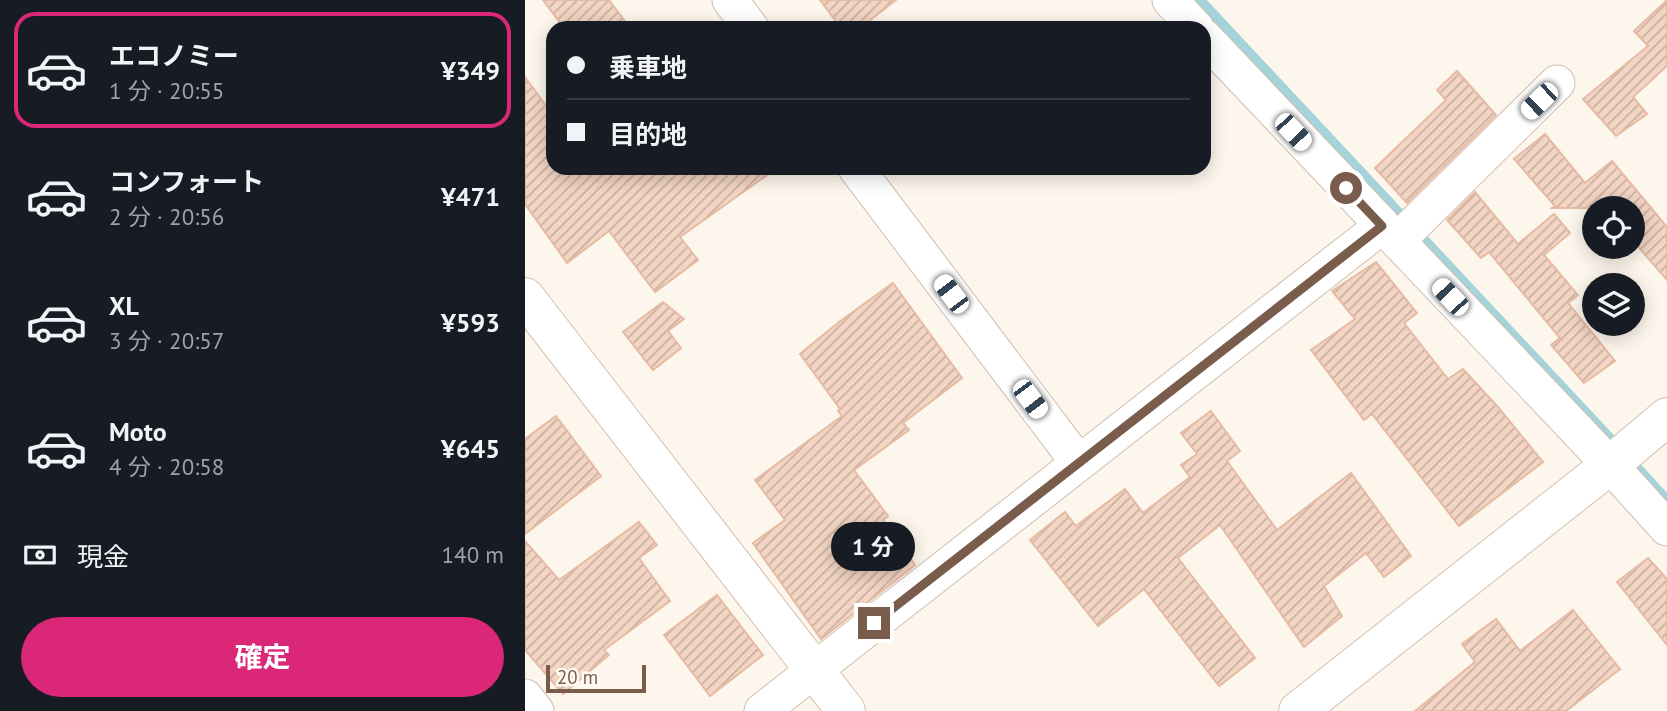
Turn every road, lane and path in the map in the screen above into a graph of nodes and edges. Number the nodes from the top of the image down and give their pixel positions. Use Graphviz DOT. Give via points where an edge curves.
graph roads {
  1 [pos="730,0"];
  2 [pos="1170,0"];
  3 [pos="746,21"];
  4 [pos="1190,21"];
  5 [pos="1211,44"];
  6 [pos="1557,83"];
  7 [pos="861,175"];
  8 [pos="1389,234"];
  9 [pos="525,297"];
  10 [pos="1667,417"];
  11 [pos="1078,462"];
  12 [pos="1610,465"];
  13 [pos="1667,528"];
  14 [pos="813,671"];
  15 [pos="525,697"];
  16 [pos="536,711"];
  17 [pos="762,711"];
  18 [pos="846,711"];
  19 [pos="1297,711"];
  1 -- 3 [label="street"];
  2 -- 4 [label="street"];
  5 -- 8 [label="street"];
  6 -- 8 [label="street"];
  7 -- 11 [label="street"];
  8 -- 11 [label="street"];
  8 -- 12 [label="street"];
  9 -- 14 [label="street"];
  10 -- 12 [label="street"];
  11 -- 14 [label="street"];
  12 -- 13 [label="street"];
  12 -- 19 [label="street"];
  14 -- 17 [label="street"];
  14 -- 18 [label="street"];
  15 -- 16 [label="street"];
}
